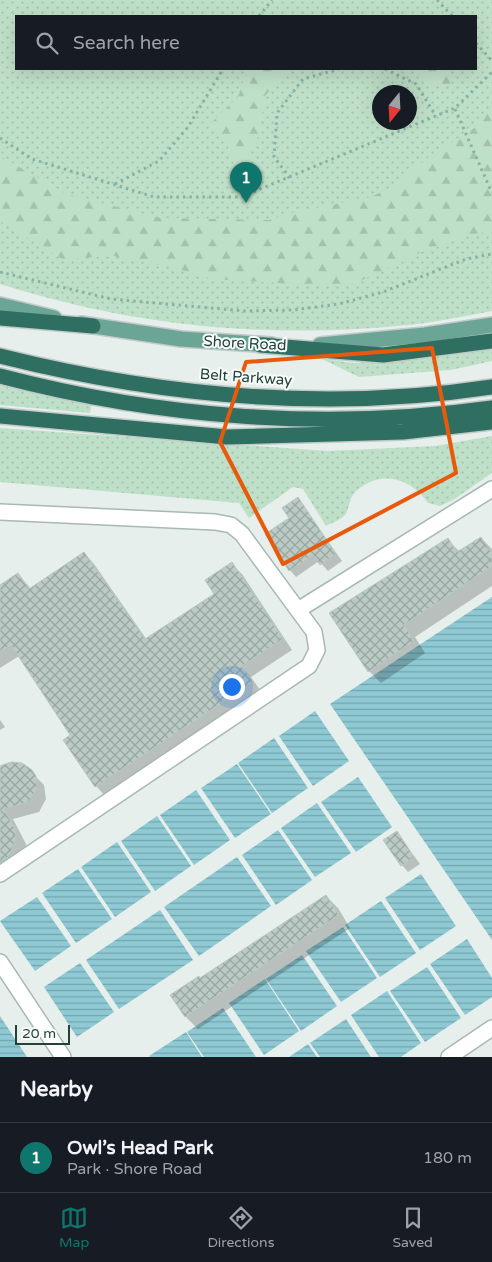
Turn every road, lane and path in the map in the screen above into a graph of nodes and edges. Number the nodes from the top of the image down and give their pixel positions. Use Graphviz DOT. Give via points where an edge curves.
graph roads {
  1 [pos="272,0"];
  2 [pos="437,0"];
  3 [pos="260,15"];
  4 [pos="451,15"];
  5 [pos="477,44"];
  6 [pos="492,61"];
  7 [pos="222,70"];
  8 [pos="334,70"];
  9 [pos="387,70"];
  10 [pos="492,72"];
  11 [pos="455,108"];
  12 [pos="436,116"];
  13 [pos="0,138"];
  14 [pos="290,178"];
  15 [pos="114,185"];
  16 [pos="492,193"];
  17 [pos="492,254"];
  18 [pos="0,272"];
  19 [pos="0,305"];
  20 [pos="0,318"];
  21 [pos="492,325"];
  22 [pos="93,326"];
  23 [pos="492,341"];
  24 [pos="260,345"];
  25 [pos="0,356"];
  26 [pos="0,376"];
  27 [pos="492,387"];
  28 [pos="492,408"];
  29 [pos="0,416"];
  30 [pos="492,422"];
  31 [pos="492,489"];
  32 [pos="0,512"];
  33 [pos="298,610"];
  34 [pos="0,874"];
  35 [pos="0,962"];
  36 [pos="492,1028"];
  37 [pos="63,1057"];
  38 [pos="449,1057"];
  1 -- 3 [label="path"];
  2 -- 4 [label="path"];
  5 -- 6 [label="path"];
  7 -- 15 [label="path" via="188,127 159,161"];
  8 -- 14 [label="path" via="303,79 278,113 274,157"];
  9 -- 12 [label="path" via="416,84"];
  10 -- 11 [label="path"];
  11 -- 12 [label="path"];
  11 -- 16 [label="path"];
  12 -- 14 [label="path"];
  13 -- 15 [label="path" via="32,159"];
  14 -- 15 [label="path" via="241,197 154,197"];
  17 -- 18 [label="path" via="466,259 383,292 340,304 293,310 244,311 111,299"];
  19 -- 22 [label="main road, Shore Road"];
  20 -- 22 [label="highway"];
  21 -- 24 [label="main road, Shore Road" via="340,344"];
  22 -- 24 [label="main road, Shore Road" via="181,339"];
  23 -- 24 [label="highway" via="383,355"];
  25 -- 27 [label="highway, Belt Parkway" via="144,384 258,397 364,399"];
  26 -- 28 [label="highway" via="129,403 271,418 404,418"];
  29 -- 30 [label="highway" via="227,437 386,433"];
  31 -- 33 [label="lane"];
  32 -- 33 [label="lane" via="231,525 242,534"];
  33 -- 34 [label="lane" via="314,632 317,650 310,666"];
  35 -- 37 [label="lane"];
  36 -- 38 [label="lane"];
}
